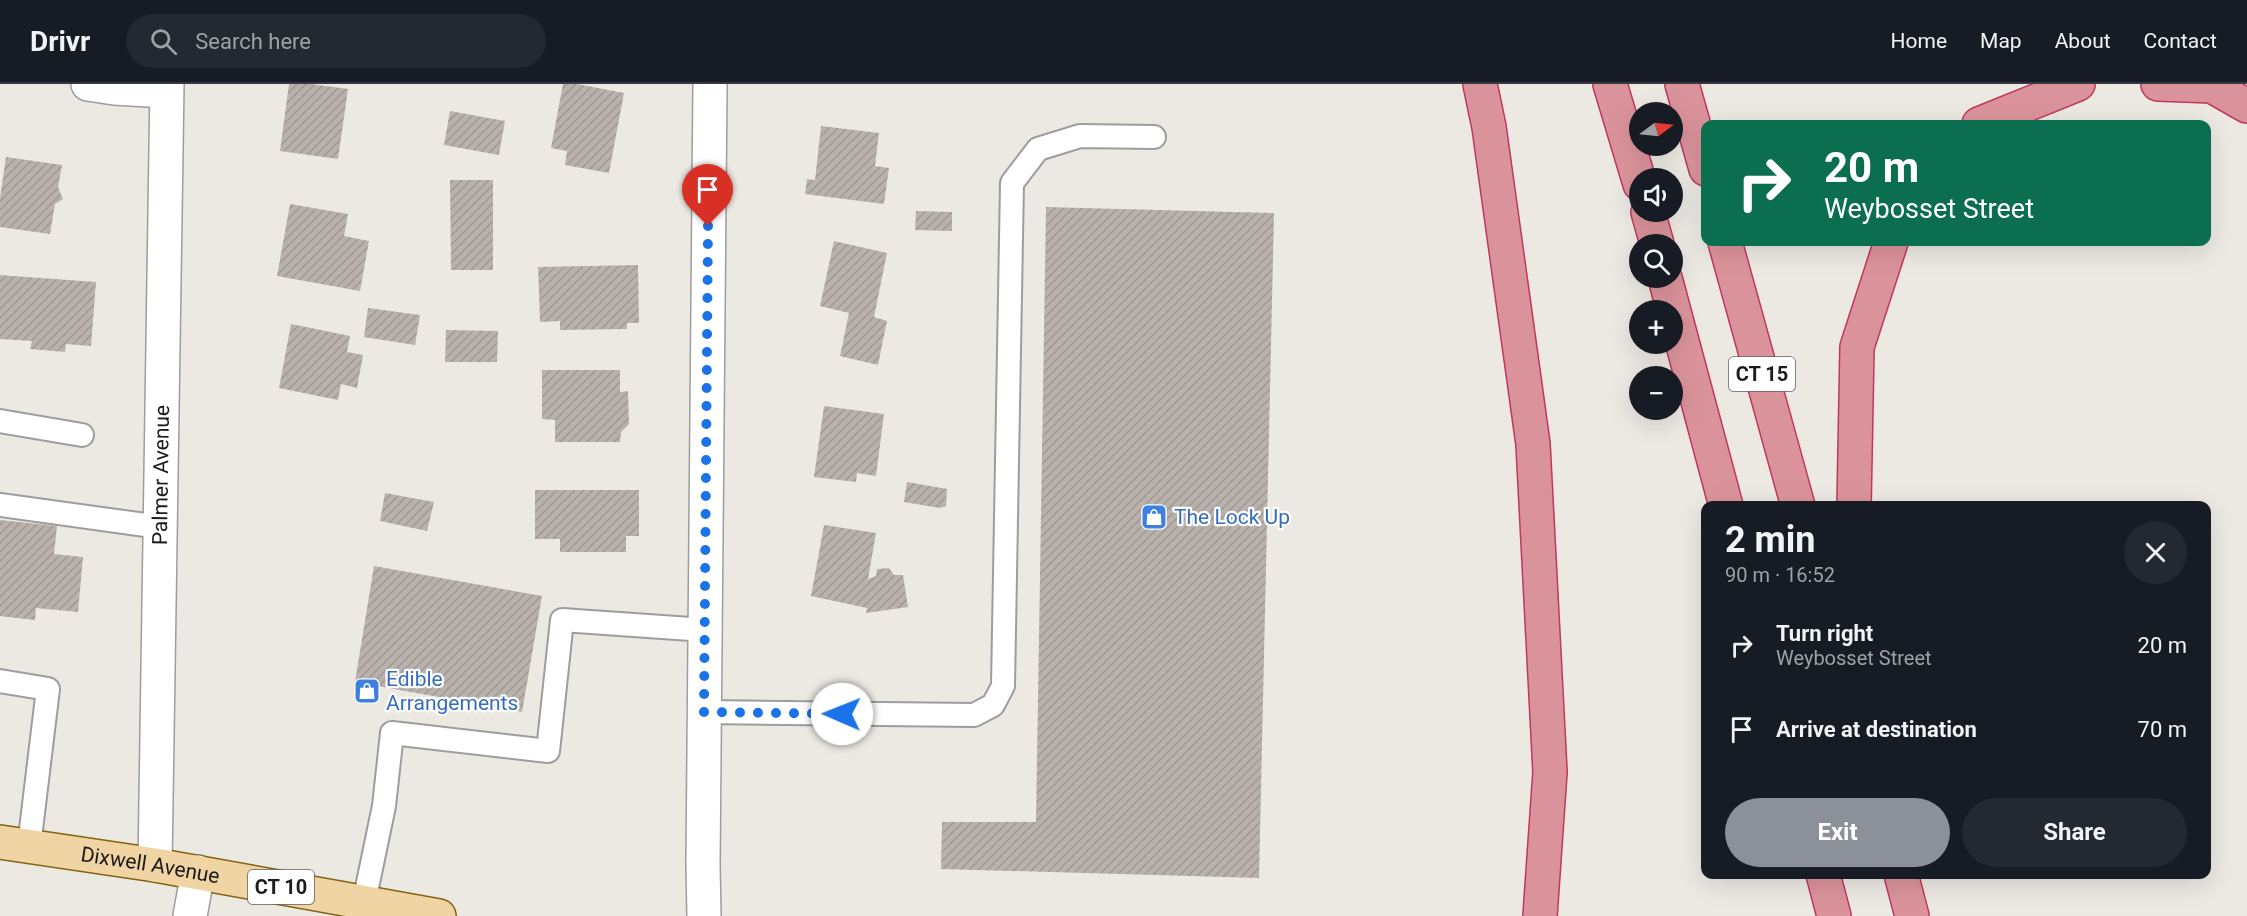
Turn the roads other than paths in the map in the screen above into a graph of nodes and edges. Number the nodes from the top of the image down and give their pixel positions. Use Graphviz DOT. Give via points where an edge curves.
graph roads {
  1 [pos="88,84"];
  2 [pos="710,84"];
  3 [pos="1480,84"];
  4 [pos="1610,84"];
  5 [pos="1682,84"];
  6 [pos="2078,84"];
  7 [pos="2158,84"];
  8 [pos="167,88"];
  9 [pos="2247,106"];
  10 [pos="1988,120"];
  11 [pos="1154,137"];
  12 [pos="1701,151"];
  13 [pos="1635,168"];
  14 [pos="1726,246"];
  15 [pos="1890,246"];
  16 [pos="1668,288"];
  17 [pos="0,421"];
  18 [pos="82,435"];
  19 [pos="1725,501"];
  20 [pos="1797,501"];
  21 [pos="1854,501"];
  22 [pos="0,506"];
  23 [pos="160,527"];
  24 [pos="705,630"];
  25 [pos="0,681"];
  26 [pos="704,712"];
  27 [pos="15,844"];
  28 [pos="155,865"];
  29 [pos="198,872"];
  30 [pos="1824,879"];
  31 [pos="1902,879"];
  32 [pos="1912,879"];
  33 [pos="364,902"];
  34 [pos="190,916"];
  35 [pos="439,916"];
  36 [pos="704,916"];
  37 [pos="1540,916"];
  38 [pos="1834,916"];
  39 [pos="1913,916"];
  1 -- 8 [label="street"];
  2 -- 24 [label="street"];
  3 -- 37 [label="highway" via="1533,444 1550,772"];
  4 -- 13 [label="highway"];
  5 -- 12 [label="highway"];
  6 -- 10 [label="highway"];
  7 -- 9 [label="highway" via="2212,87"];
  8 -- 23 [label="street, Palmer Avenue"];
  11 -- 26 [label="lane" via="1080,136 1038,149 1012,183 1003,686 993,705 974,715"];
  14 -- 20 [label="highway, CT 15"];
  15 -- 21 [label="highway" via="1857,347"];
  16 -- 19 [label="highway"];
  17 -- 18 [label="lane"];
  22 -- 23 [label="lane"];
  23 -- 28 [label="street, Palmer Avenue"];
  24 -- 26 [label="street"];
  24 -- 33 [label="lane" via="562,620 548,751 392,733 384,806"];
  25 -- 27 [label="lane" via="48,689"];
  26 -- 36 [label="street"];
  27 -- 28 [label="main road, Dixwell Avenue / CT 10"];
  28 -- 29 [label="main road, Dixwell Avenue / CT 10"];
  29 -- 33 [label="main road, Dixwell Avenue / CT 10"];
  29 -- 34 [label="street"];
  30 -- 38 [label="highway"];
  31 -- 39 [label="highway"];
  32 -- 39 [label="highway"];
  33 -- 35 [label="main road, Dixwell Avenue / CT 10"];
}
